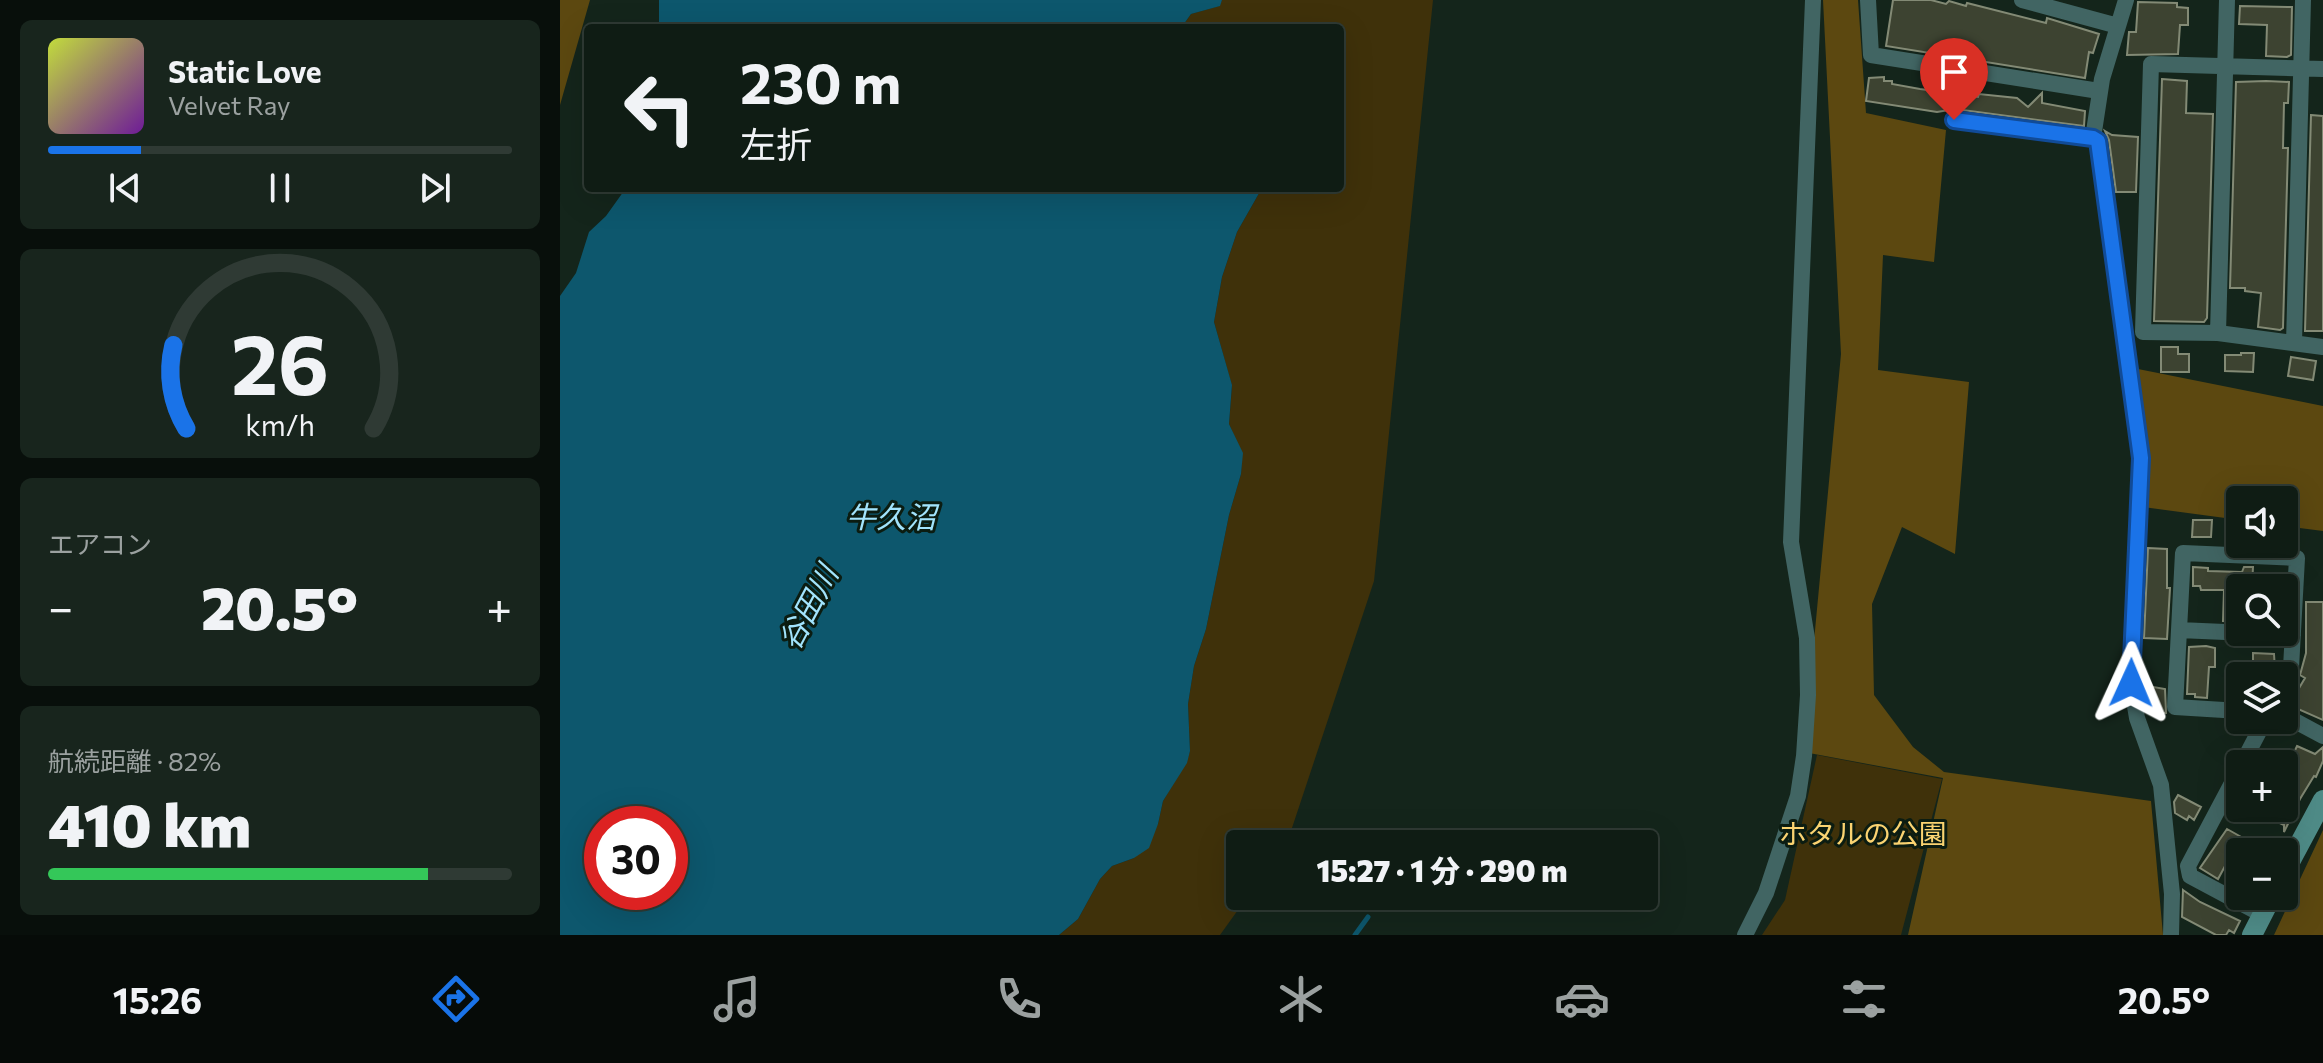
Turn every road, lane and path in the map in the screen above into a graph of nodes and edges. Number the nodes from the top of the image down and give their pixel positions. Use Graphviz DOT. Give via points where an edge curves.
graph roads {
  1 [pos="1813,0"];
  2 [pos="1868,0"];
  3 [pos="2022,0"];
  4 [pos="2126,0"];
  5 [pos="2227,0"];
  6 [pos="2303,0"];
  7 [pos="2118,26"];
  8 [pos="2227,67"];
  9 [pos="2302,68"];
  10 [pos="2323,69"];
  11 [pos="2099,91"];
  12 [pos="1954,120"];
  13 [pos="2093,138"];
  14 [pos="2218,333"];
  15 [pos="2294,343"];
  16 [pos="2323,347"];
  17 [pos="2296,574"];
  18 [pos="2179,630"];
  19 [pos="2226,632"];
  20 [pos="2226,710"];
  21 [pos="2298,723"];
  22 [pos="2323,736"];
  23 [pos="2226,794"];
  24 [pos="2323,800"];
  25 [pos="2298,847"];
  26 [pos="2265,910"];
  27 [pos="2263,915"];
  28 [pos="1745,935"];
  29 [pos="2171,935"];
  30 [pos="2252,935"];
  1 -- 28 [label="street" via="1804,120 1791,542 1807,638 1805,741 1798,796 1766,893"];
  2 -- 11 [label="street" via="1871,55"];
  3 -- 7 [label="street"];
  4 -- 7 [label="street"];
  5 -- 8 [label="street"];
  6 -- 9 [label="street"];
  7 -- 11 [label="street"];
  8 -- 9 [label="street"];
  8 -- 14 [label="street"];
  8 -- 14 [label="street" via="2151,64 2143,332"];
  9 -- 10 [label="street"];
  9 -- 15 [label="street"];
  11 -- 13 [label="street"];
  12 -- 13 [label="street"];
  13 -- 29 [label="street" via="2098,141 2141,458 2131,683 2137,718 2161,785"];
  14 -- 15 [label="street"];
  15 -- 16 [label="street"];
  17 -- 18 [label="street" via="2297,558 2183,553"];
  18 -- 19 [label="street"];
  18 -- 20 [label="street" via="2175,707"];
  21 -- 22 [label="street"];
  23 -- 27 [label="street" via="2188,866 2190,876"];
  24 -- 25 [label="street"];
  26 -- 27 [label="street"];
  27 -- 30 [label="street"];
}
